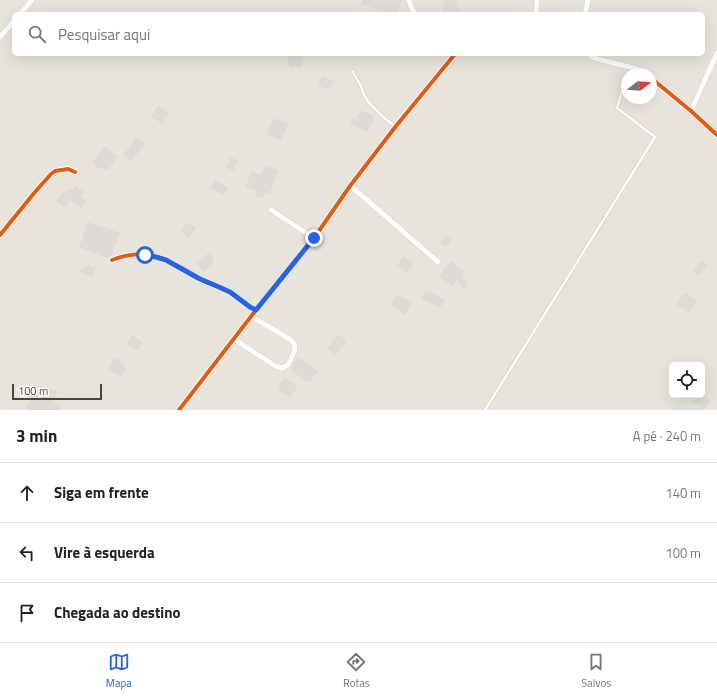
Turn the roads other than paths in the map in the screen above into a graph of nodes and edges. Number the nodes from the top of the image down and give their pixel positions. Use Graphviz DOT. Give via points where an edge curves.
graph roads {
  1 [pos="32,0"];
  2 [pos="408,0"];
  3 [pos="537,0"];
  4 [pos="588,0"];
  5 [pos="22,12"];
  6 [pos="415,12"];
  7 [pos="536,12"];
  8 [pos="585,12"];
  9 [pos="12,23"];
  10 [pos="0,38"];
  11 [pos="717,53"];
  12 [pos="453,56"];
  13 [pos="592,56"];
  14 [pos="629,67"];
  15 [pos="632,68"];
  16 [pos="352,71"];
  17 [pos="657,83"];
  18 [pos="621,94"];
  19 [pos="691,111"];
  20 [pos="396,126"];
  21 [pos="717,135"];
  22 [pos="75,172"];
  23 [pos="350,186"];
  24 [pos="271,210"];
  25 [pos="0,236"];
  26 [pos="314,238"];
  27 [pos="112,260"];
  28 [pos="438,262"];
  29 [pos="256,310"];
  30 [pos="251,316"];
  31 [pos="234,339"];
  32 [pos="179,410"];
  33 [pos="485,410"];
  1 -- 5 [label="street"];
  2 -- 6 [label="street"];
  3 -- 7 [label="street"];
  4 -- 8 [label="street"];
  9 -- 10 [label="street"];
  11 -- 19 [label="street"];
  12 -- 20 [label="street"];
  13 -- 14 [label="street"];
  14 -- 15 [label="street"];
  16 -- 20 [label="lane" via="369,103"];
  17 -- 19 [label="street"];
  18 -- 33 [label="lane" via="617,108 655,137"];
  19 -- 21 [label="street"];
  20 -- 23 [label="street"];
  22 -- 25 [label="street" via="68,169 50,174"];
  23 -- 26 [label="street"];
  23 -- 28 [label="street"];
  24 -- 26 [label="street"];
  26 -- 29 [label="street"];
  27 -- 29 [label="street" via="134,254 166,260 230,292"];
  29 -- 30 [label="street"];
  30 -- 31 [label="street"];
  30 -- 31 [label="street" via="294,344 295,350 288,364 282,368 275,366"];
  31 -- 32 [label="street"];
}
